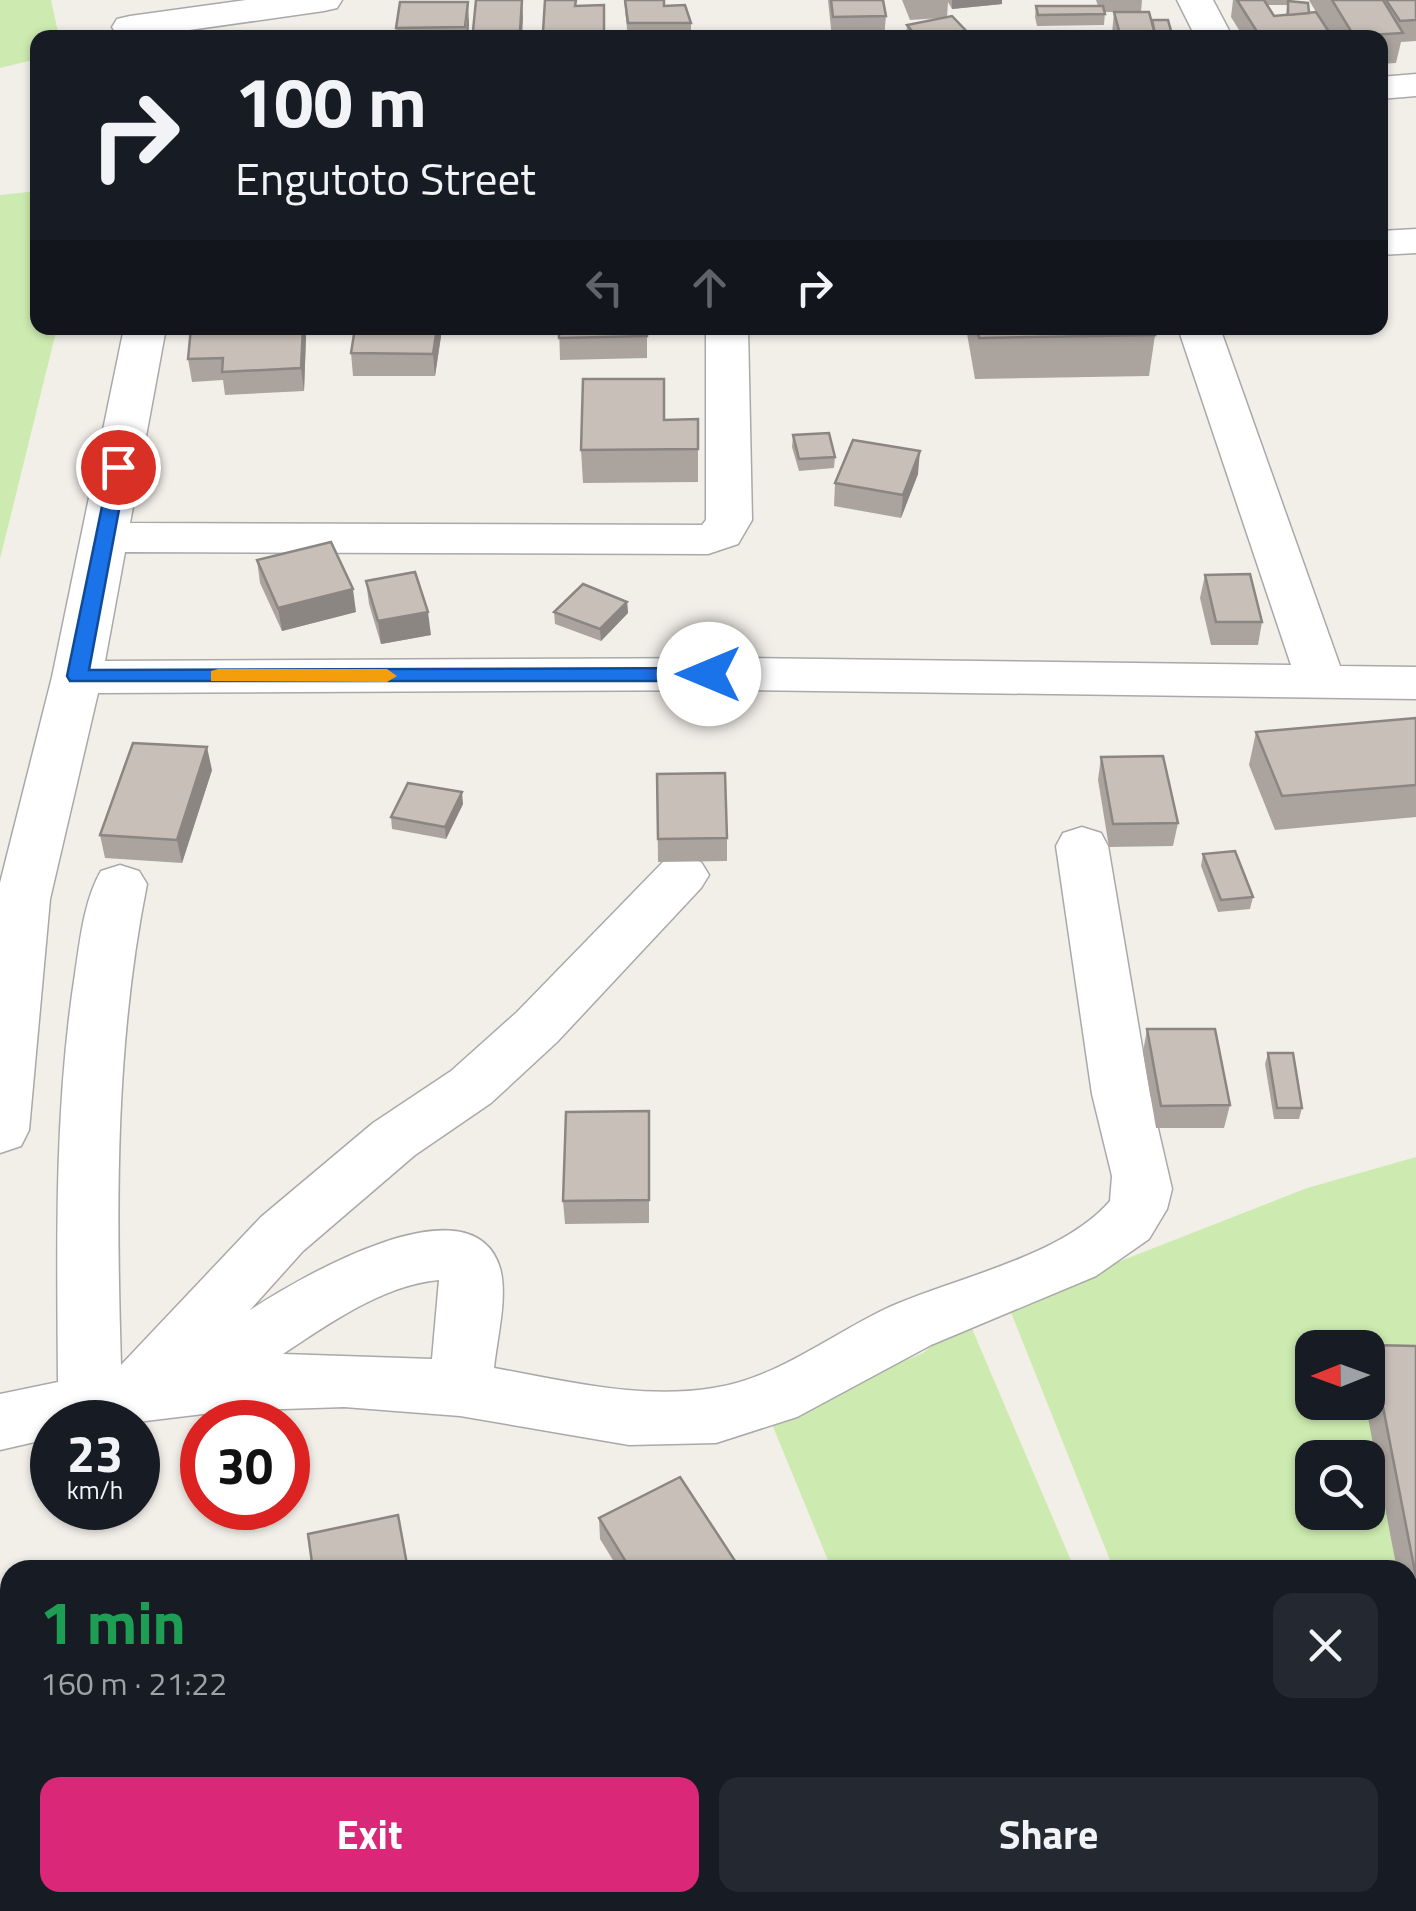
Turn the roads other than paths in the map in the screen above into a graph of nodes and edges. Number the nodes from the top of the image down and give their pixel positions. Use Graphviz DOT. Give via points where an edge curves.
graph roads {
  1 [pos="324,0"];
  2 [pos="1195,0"];
  3 [pos="126,21"];
  4 [pos="1210,30"];
  5 [pos="1416,85"];
  6 [pos="1388,87"];
  7 [pos="1416,241"];
  8 [pos="1388,243"];
  9 [pos="144,335"];
  10 [pos="727,335"];
  11 [pos="1201,335"];
  12 [pos="104,537"];
  13 [pos="77,676"];
  14 [pos="1321,682"];
  15 [pos="1416,683"];
  16 [pos="1082,846"];
  17 [pos="682,875"];
  18 [pos="120,884"];
  19 [pos="0,1130"];
  20 [pos="460,1389"];
  21 [pos="136,1394"];
  22 [pos="0,1422"];
  1 -- 3 [label="street"];
  2 -- 4 [label="street"];
  5 -- 6 [label="street"];
  7 -- 8 [label="street"];
  9 -- 12 [label="street"];
  10 -- 12 [label="street" via="729,520 722,534 708,540"];
  11 -- 14 [label="street"];
  12 -- 13 [label="street"];
  13 -- 14 [label="street" via="748,674"];
  13 -- 19 [label="street" via="24,898"];
  14 -- 15 [label="street"];
  16 -- 20 [label="street" via="1122,1099 1141,1170 1140,1200 1129,1223 1096,1246 908,1328 761,1403 690,1419 639,1419"];
  17 -- 21 [label="street" via="471,1088 394,1140 282,1234"];
  18 -- 21 [label="street" via="104,952 87,1166"];
  20 -- 21 [label="street" via="280,1381"];
  20 -- 21 [label="street" via="469,1268 453,1254 431,1253 393,1263 253,1340"];
  21 -- 22 [label="street"];
}
